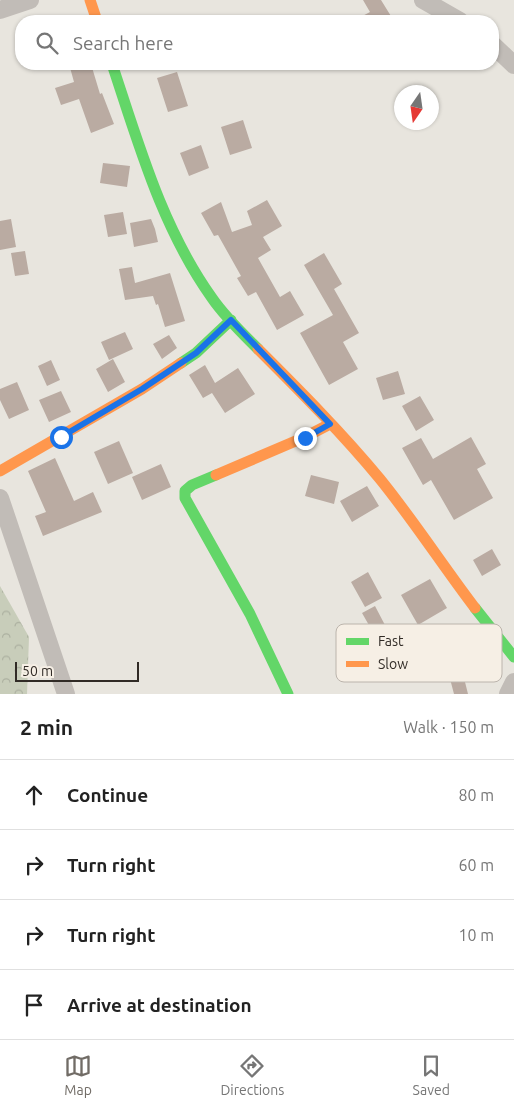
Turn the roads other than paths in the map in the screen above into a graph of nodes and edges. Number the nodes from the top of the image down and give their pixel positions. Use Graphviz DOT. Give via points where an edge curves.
graph roads {
  1 [pos="30,0"];
  2 [pos="90,0"];
  3 [pos="423,0"];
  4 [pos="0,10"];
  5 [pos="95,15"];
  6 [pos="449,15"];
  7 [pos="499,51"];
  8 [pos="514,65"];
  9 [pos="114,70"];
  10 [pos="231,320"];
  11 [pos="330,424"];
  12 [pos="0,470"];
  13 [pos="0,498"];
  14 [pos="487,624"];
  15 [pos="502,643"];
  16 [pos="514,657"];
  17 [pos="514,682"];
  18 [pos="66,694"];
  19 [pos="288,694"];
  20 [pos="508,694"];
  1 -- 4 [label="street"];
  2 -- 5 [label="street"];
  3 -- 6 [label="street"];
  7 -- 8 [label="street"];
  9 -- 10 [label="street" via="171,229 213,300"];
  10 -- 11 [label="street"];
  10 -- 12 [label="street" via="196,353 142,389"];
  11 -- 14 [label="street" via="394,497"];
  11 -- 19 [label="street" via="305,438 192,485 185,491 185,498 250,614"];
  13 -- 18 [label="street"];
  15 -- 16 [label="street"];
  17 -- 20 [label="street"];
}
